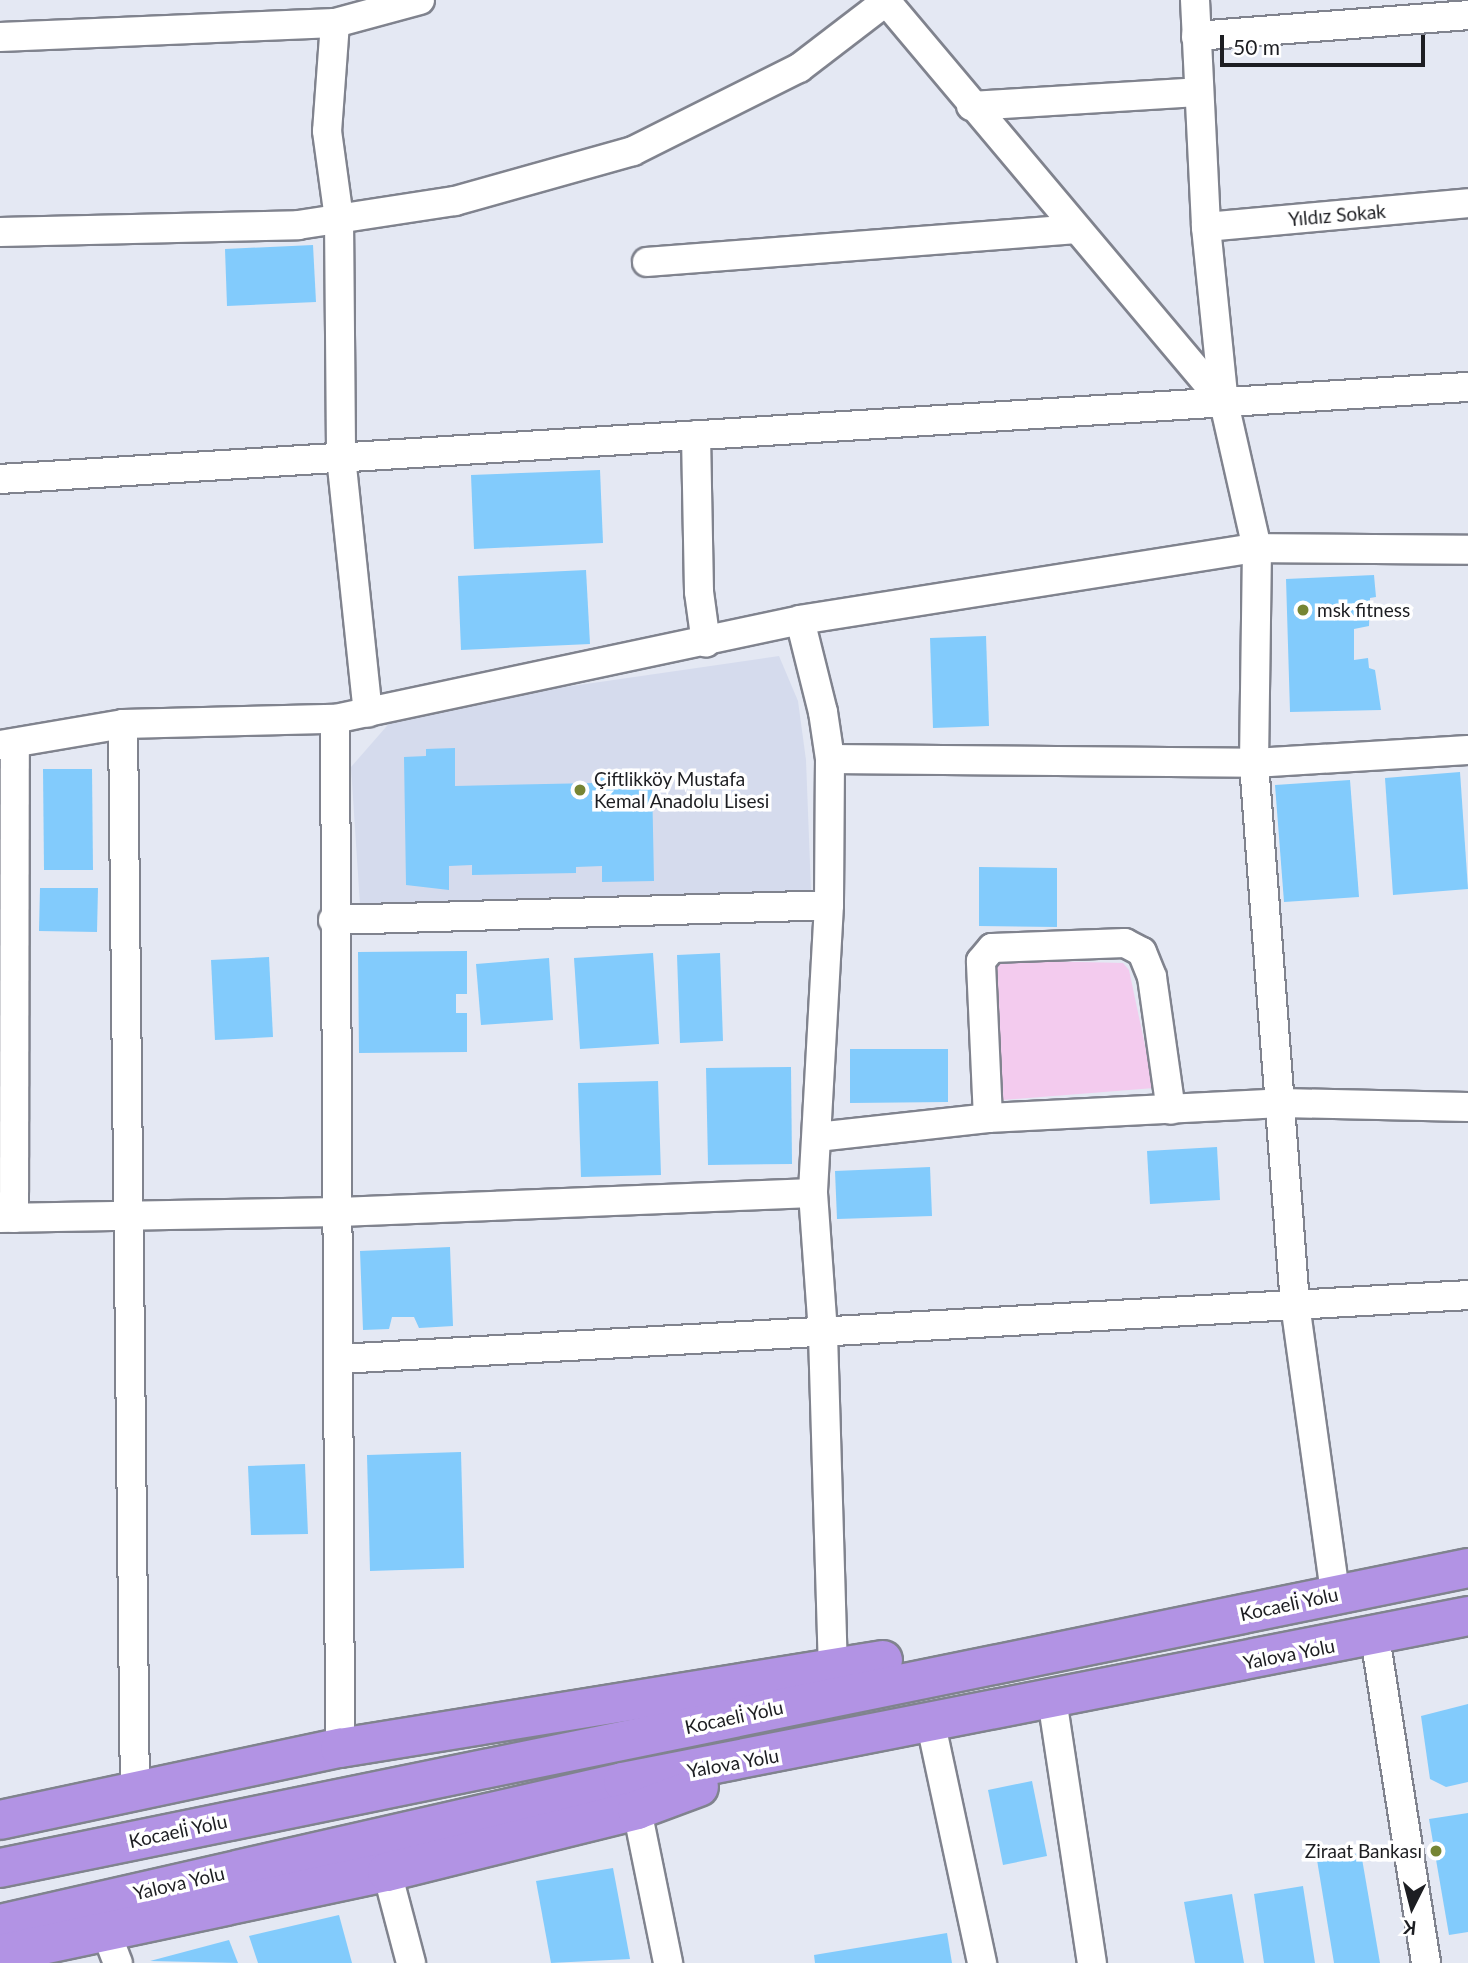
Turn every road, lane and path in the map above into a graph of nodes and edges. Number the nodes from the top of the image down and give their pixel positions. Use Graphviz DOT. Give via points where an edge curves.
graph roads {
  1 [pos="420,0"];
  2 [pos="886,0"];
  3 [pos="1195,0"];
  4 [pos="1468,15"];
  5 [pos="335,23"];
  6 [pos="1196,36"];
  7 [pos="0,37"];
  8 [pos="1198,92"];
  9 [pos="971,106"];
  10 [pos="1468,203"];
  11 [pos="339,219"];
  12 [pos="1206,227"];
  13 [pos="1076,229"];
  14 [pos="0,232"];
  15 [pos="647,262"];
  16 [pos="1468,387"];
  17 [pos="1224,402"];
  18 [pos="696,435"];
  19 [pos="341,457"];
  20 [pos="0,479"];
  21 [pos="1257,548"];
  22 [pos="1468,550"];
  23 [pos="800,620"];
  24 [pos="706,643"];
  25 [pos="368,713"];
  26 [pos="335,719"];
  27 [pos="123,724"];
  28 [pos="7,744"];
  29 [pos="1468,750"];
  30 [pos="830,759"];
  31 [pos="1254,763"];
  32 [pos="829,905"];
  33 [pos="333,920"];
  34 [pos="1282,1103"];
  35 [pos="1468,1107"];
  36 [pos="1171,1110"];
  37 [pos="988,1118"];
  38 [pos="817,1137"];
  39 [pos="813,1194"];
  40 [pos="339,1212"];
  41 [pos="129,1217"];
  42 [pos="7,1218"];
  43 [pos="1468,1295"];
  44 [pos="1295,1304"];
  45 [pos="823,1334"];
  46 [pos="339,1359"];
  47 [pos="1468,1568"];
  48 [pos="1335,1594"];
  49 [pos="1468,1616"];
  50 [pos="1375,1637"];
  51 [pos="1097,1643"];
  52 [pos="833,1669"];
  53 [pos="1052,1699"];
  54 [pos="930,1720"];
  55 [pos="340,1748"];
  56 [pos="796,1751"];
  57 [pos="135,1792"];
  58 [pos="637,1810"];
  59 [pos="0,1820"];
  60 [pos="0,1868"];
  61 [pos="387,1872"];
  62 [pos="2,1933"];
  63 [pos="112,1947"];
  64 [pos="411,1963"];
  65 [pos="668,1963"];
  66 [pos="982,1963"];
  67 [pos="1092,1963"];
  68 [pos="1426,1963"];
  1 -- 5 [label="street"];
  2 -- 9 [label="street"];
  2 -- 11 [label="street" via="799,68 633,151 455,201"];
  3 -- 6 [label="street"];
  4 -- 6 [label="street"];
  5 -- 7 [label="street"];
  5 -- 11 [label="street" via="327,131"];
  6 -- 8 [label="street"];
  8 -- 9 [label="street"];
  8 -- 12 [label="street"];
  9 -- 13 [label="street"];
  10 -- 12 [label="street, Yıldız Sokak"];
  11 -- 14 [label="street" via="298,225"];
  11 -- 19 [label="street"];
  12 -- 17 [label="street"];
  13 -- 15 [label="street"];
  13 -- 17 [label="street"];
  16 -- 17 [label="street"];
  17 -- 18 [label="street"];
  17 -- 21 [label="street"];
  18 -- 19 [label="street"];
  18 -- 24 [label="street" via="699,592"];
  19 -- 20 [label="street"];
  19 -- 25 [label="street"];
  21 -- 22 [label="street"];
  21 -- 23 [label="street"];
  21 -- 31 [label="street"];
  23 -- 24 [label="street"];
  23 -- 30 [label="street"];
  24 -- 25 [label="street"];
  25 -- 26 [label="street"];
  26 -- 27 [label="street"];
  26 -- 33 [label="street" via="339,858"];
  27 -- 28 [label="street"];
  27 -- 41 [label="street"];
  28 -- 42 [label="street"];
  29 -- 31 [label="street"];
  30 -- 31 [label="street"];
  30 -- 32 [label="street"];
  31 -- 34 [label="street"];
  32 -- 33 [label="street"];
  32 -- 38 [label="street"];
  33 -- 40 [label="street"];
  34 -- 35 [label="street"];
  34 -- 36 [label="street"];
  34 -- 44 [label="street"];
  36 -- 37 [label="street"];
  36 -- 37 [label="street" via="1152,977 1142,952 1125,943 992,947 981,961"];
  37 -- 38 [label="street"];
  38 -- 39 [label="street"];
  39 -- 40 [label="street"];
  39 -- 45 [label="street"];
  40 -- 41 [label="street"];
  40 -- 46 [label="street"];
  41 -- 42 [label="street"];
  41 -- 57 [label="street"];
  43 -- 44 [label="street"];
  44 -- 45 [label="street"];
  44 -- 48 [label="street"];
  45 -- 46 [label="street"];
  45 -- 52 [label="street"];
  46 -- 55 [label="street"];
  47 -- 48 [label="highway, Kocaeli̇ Yolu"];
  48 -- 51 [label="highway, Kocaeli̇ Yolu"];
  49 -- 50 [label="highway, Yalova Yolu"];
  50 -- 53 [label="highway, Yalova Yolu"];
  50 -- 68 [label="street"];
  51 -- 52 [label="highway" via="911,1656"];
  51 -- 60 [label="highway, Kocaeli̇ Yolu"];
  52 -- 55 [label="highway"];
  53 -- 54 [label="highway, Yalova Yolu"];
  53 -- 67 [label="street"];
  54 -- 56 [label="highway, Yalova Yolu"];
  54 -- 66 [label="street"];
  55 -- 57 [label="highway"];
  56 -- 58 [label="highway"];
  56 -- 62 [label="highway, Yalova Yolu" via="623,1782"];
  57 -- 59 [label="highway"];
  58 -- 61 [label="highway"];
  58 -- 65 [label="street"];
  61 -- 63 [label="highway"];
  61 -- 64 [label="street"];
  62 -- 63 [label="highway"];
}
